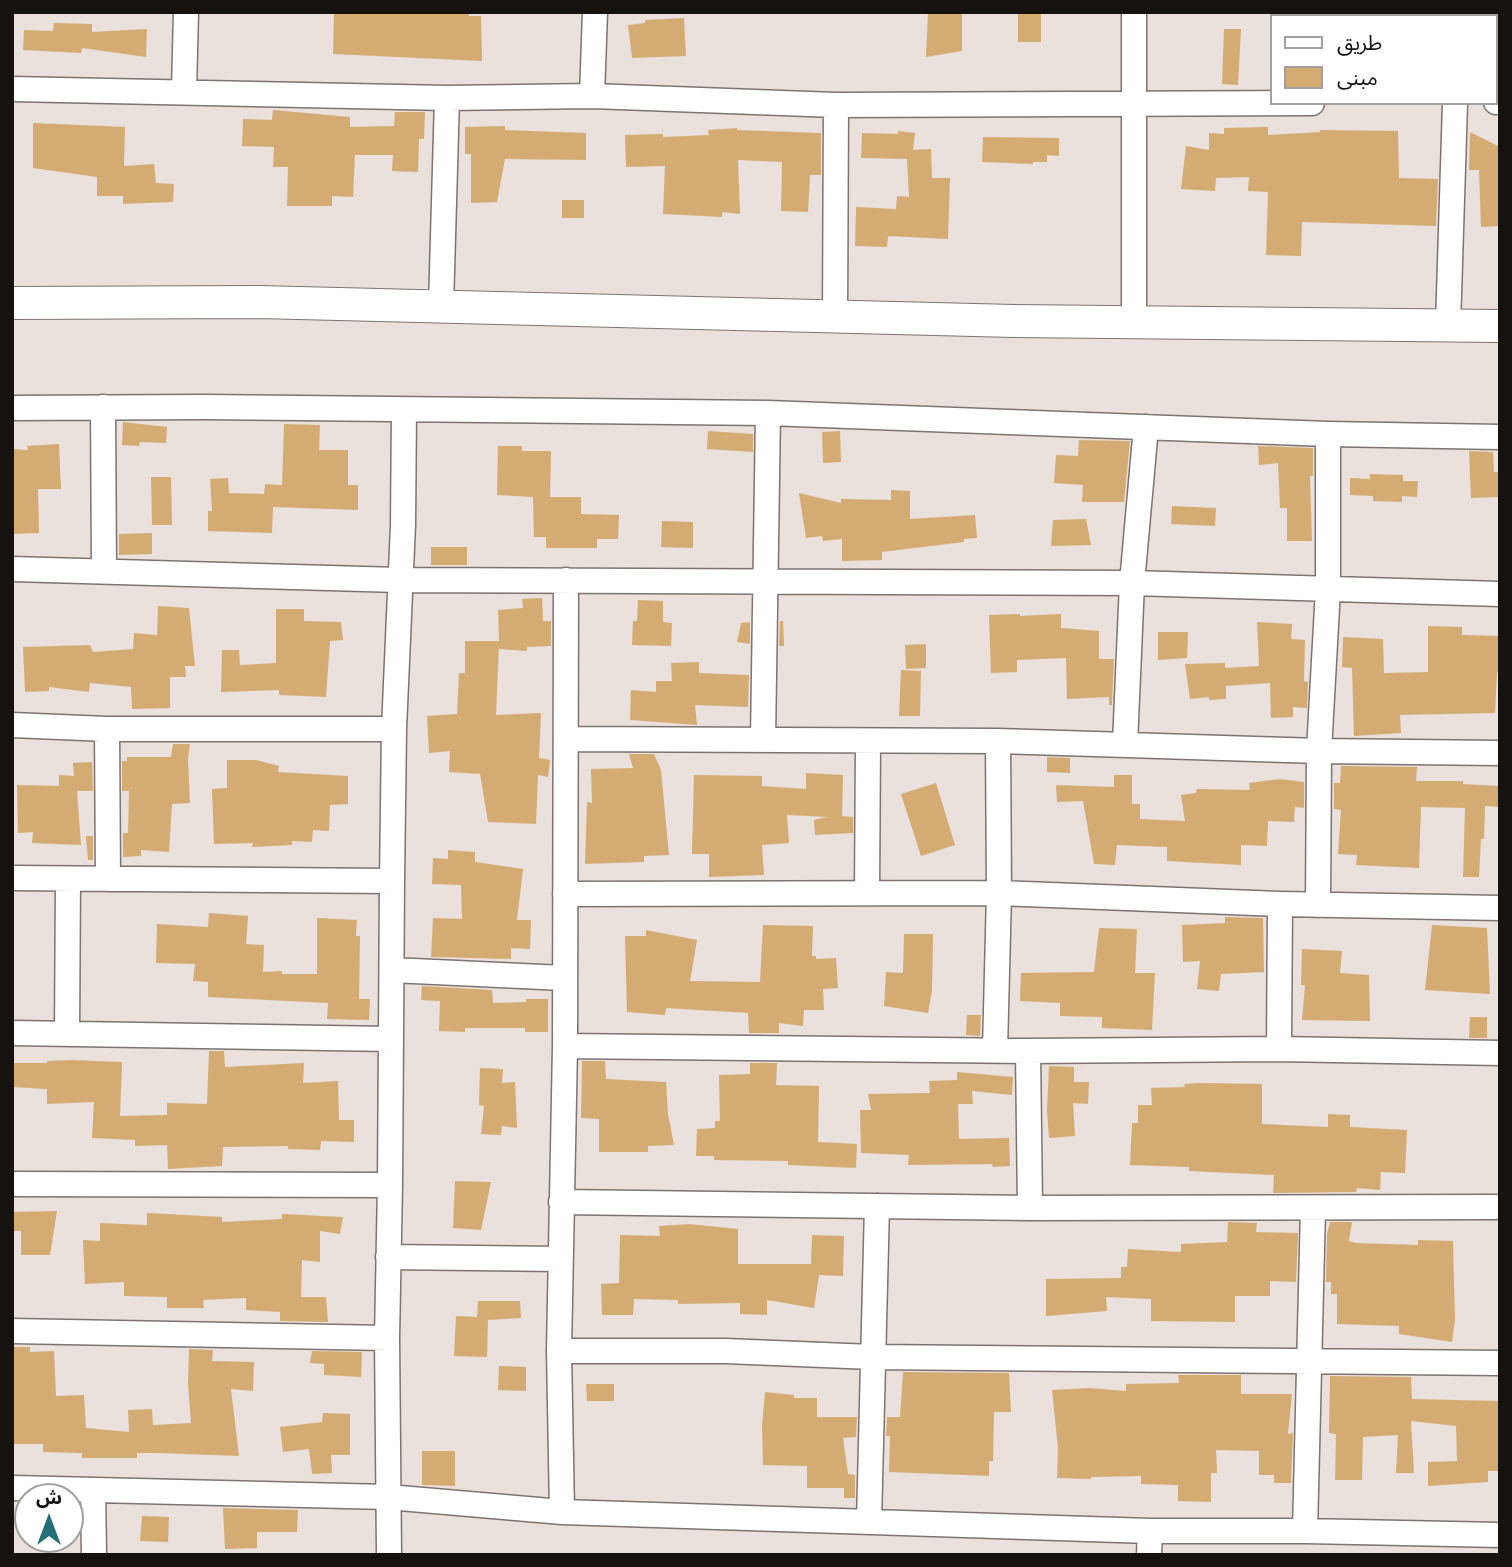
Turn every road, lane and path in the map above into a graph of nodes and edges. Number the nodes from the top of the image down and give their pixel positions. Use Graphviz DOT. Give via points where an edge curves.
graph roads {
  1 [pos="186,12"];
  2 [pos="595,12"];
  3 [pos="1134,12"];
  4 [pos="12,89"];
  5 [pos="184,91"];
  6 [pos="592,96"];
  7 [pos="447,98"];
  8 [pos="1270,104"];
  9 [pos="836,105"];
  10 [pos="1455,105"];
  11 [pos="1133,106"];
  12 [pos="12,303"];
  13 [pos="441,306"];
  14 [pos="835,316"];
  15 [pos="1134,321"];
  16 [pos="1448,326"];
  17 [pos="1500,326"];
  18 [pos="103,407"];
  19 [pos="12,408"];
  20 [pos="404,410"];
  21 [pos="768,413"];
  22 [pos="1146,427"];
  23 [pos="1328,433"];
  24 [pos="1500,437"];
  25 [pos="12,569"];
  26 [pos="104,571"];
  27 [pos="400,580"];
  28 [pos="566,580"];
  29 [pos="766,582"];
  30 [pos="1132,583"];
  31 [pos="1328,589"];
  32 [pos="1500,594"];
  33 [pos="12,725"];
  34 [pos="107,729"];
  35 [pos="394,729"];
  36 [pos="568,739"];
  37 [pos="763,740"];
  38 [pos="998,741"];
  39 [pos="868,742"];
  40 [pos="1125,744"];
  41 [pos="1320,751"];
  42 [pos="1500,753"];
  43 [pos="12,878"];
  44 [pos="68,879"];
  45 [pos="108,879"];
  46 [pos="392,881"];
  47 [pos="867,893"];
  48 [pos="999,893"];
  49 [pos="565,894"];
  50 [pos="1280,904"];
  51 [pos="1318,905"];
  52 [pos="1500,908"];
  53 [pos="392,970"];
  54 [pos="564,978"];
  55 [pos="12,1033"];
  56 [pos="67,1034"];
  57 [pos="391,1039"];
  58 [pos="565,1045"];
  59 [pos="1279,1049"];
  60 [pos="995,1050"];
  61 [pos="1028,1051"];
  62 [pos="1500,1053"];
  63 [pos="12,1184"];
  64 [pos="390,1185"];
  65 [pos="561,1202"];
  66 [pos="877,1206"];
  67 [pos="1030,1208"];
  68 [pos="1313,1208"];
  69 [pos="1500,1208"];
  70 [pos="388,1257"];
  71 [pos="561,1259"];
  72 [pos="12,1331"];
  73 [pos="387,1338"];
  74 [pos="559,1351"];
  75 [pos="872,1357"];
  76 [pos="1310,1362"];
  77 [pos="1500,1363"];
  78 [pos="12,1488"];
  79 [pos="93,1490"];
  80 [pos="388,1497"];
  81 [pos="562,1512"];
  82 [pos="869,1522"];
  83 [pos="1305,1531"];
  84 [pos="1500,1535"];
  85 [pos="1149,1543"];
  86 [pos="1474,1545"];
  87 [pos="94,1555"];
  88 [pos="389,1555"];
  1 -- 5 [label="street"];
  2 -- 6 [label="street"];
  3 -- 11 [label="street"];
  4 -- 5 [label="street"];
  5 -- 7 [label="street"];
  6 -- 7 [label="street"];
  6 -- 9 [label="street"];
  7 -- 13 [label="street"];
  8 -- 11 [label="street"];
  9 -- 11 [label="street"];
  9 -- 14 [label="street"];
  10 -- 16 [label="street"];
  11 -- 15 [label="street"];
  12 -- 13 [label="street"];
  13 -- 14 [label="street"];
  14 -- 15 [label="street"];
  15 -- 16 [label="street"];
  16 -- 17 [label="street"];
  18 -- 19 [label="street"];
  18 -- 20 [label="street"];
  18 -- 26 [label="street"];
  20 -- 21 [label="street"];
  20 -- 27 [label="street"];
  21 -- 22 [label="street"];
  21 -- 29 [label="street"];
  22 -- 23 [label="street"];
  22 -- 30 [label="street"];
  23 -- 24 [label="street"];
  23 -- 31 [label="street"];
  25 -- 26 [label="street"];
  26 -- 27 [label="street"];
  27 -- 28 [label="street"];
  27 -- 35 [label="street"];
  28 -- 29 [label="street"];
  28 -- 36 [label="street"];
  29 -- 30 [label="street"];
  29 -- 37 [label="street"];
  30 -- 31 [label="street"];
  30 -- 40 [label="street"];
  31 -- 32 [label="street"];
  31 -- 41 [label="street"];
  33 -- 34 [label="street"];
  34 -- 35 [label="street"];
  34 -- 45 [label="street"];
  35 -- 46 [label="street"];
  36 -- 37 [label="street"];
  36 -- 49 [label="street"];
  37 -- 39 [label="street"];
  38 -- 39 [label="street"];
  38 -- 40 [label="street"];
  38 -- 48 [label="street"];
  39 -- 47 [label="street"];
  40 -- 41 [label="street"];
  41 -- 42 [label="street"];
  41 -- 51 [label="street"];
  43 -- 44 [label="street"];
  44 -- 45 [label="street"];
  44 -- 56 [label="street"];
  45 -- 46 [label="street"];
  46 -- 53 [label="street"];
  47 -- 48 [label="street"];
  47 -- 49 [label="street"];
  48 -- 50 [label="street"];
  48 -- 60 [label="street"];
  49 -- 54 [label="street"];
  50 -- 51 [label="street"];
  50 -- 59 [label="street"];
  51 -- 52 [label="street"];
  53 -- 54 [label="street"];
  53 -- 57 [label="street"];
  54 -- 58 [label="street"];
  55 -- 56 [label="street"];
  56 -- 57 [label="street"];
  57 -- 64 [label="street"];
  58 -- 60 [label="street"];
  58 -- 65 [label="street"];
  59 -- 61 [label="street"];
  59 -- 62 [label="street"];
  60 -- 61 [label="street"];
  61 -- 67 [label="street"];
  63 -- 64 [label="street"];
  64 -- 70 [label="street"];
  65 -- 66 [label="street"];
  65 -- 71 [label="street"];
  66 -- 67 [label="street"];
  66 -- 75 [label="street"];
  67 -- 68 [label="street"];
  68 -- 69 [label="street"];
  68 -- 76 [label="street"];
  70 -- 71 [label="street"];
  70 -- 73 [label="street"];
  71 -- 74 [label="street"];
  72 -- 73 [label="street"];
  73 -- 80 [label="street"];
  74 -- 75 [label="street"];
  74 -- 81 [label="street"];
  75 -- 76 [label="street"];
  75 -- 82 [label="street"];
  76 -- 77 [label="street"];
  76 -- 83 [label="street"];
  78 -- 79 [label="street"];
  79 -- 80 [label="street"];
  79 -- 87 [label="street"];
  80 -- 81 [label="street"];
  80 -- 88 [label="street"];
  81 -- 82 [label="street"];
  82 -- 85 [label="street"];
  83 -- 85 [label="street"];
  83 -- 86 [label="street"];
  84 -- 86 [label="street"];
}
